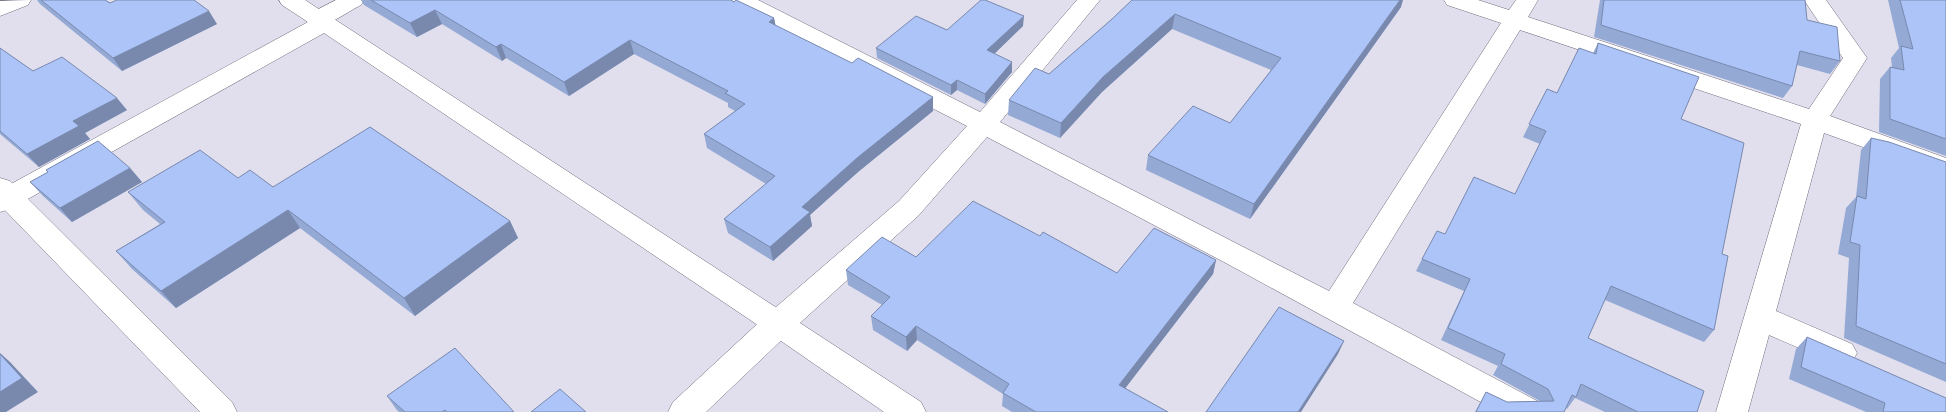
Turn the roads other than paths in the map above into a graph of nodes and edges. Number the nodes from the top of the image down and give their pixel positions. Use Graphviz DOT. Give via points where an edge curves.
graph roads {
  1 [pos="20,0"];
  2 [pos="290,0"];
  3 [pos="353,0"];
  4 [pos="740,0"];
  5 [pos="1089,0"];
  6 [pos="1455,0"];
  7 [pos="1815,0"];
  8 [pos="0,9"];
  9 [pos="1521,10"];
  10 [pos="320,21"];
  11 [pos="1815,120"];
  12 [pos="984,124"];
  13 [pos="1946,168"];
  14 [pos="3,195"];
  15 [pos="1335,307"];
  16 [pos="1759,318"];
  17 [pos="779,323"];
  18 [pos="1866,364"];
  19 [pos="221,412"];
  20 [pos="684,412"];
  21 [pos="910,412"];
  22 [pos="1528,412"];
  23 [pos="1732,412"];
  1 -- 8 [label="street"];
  2 -- 10 [label="street"];
  3 -- 10 [label="street"];
  4 -- 12 [label="street"];
  5 -- 12 [label="street"];
  6 -- 9 [label="street"];
  7 -- 11 [label="street" via="1855,58"];
  9 -- 11 [label="street"];
  9 -- 15 [label="street"];
  10 -- 14 [label="street"];
  10 -- 17 [label="street"];
  11 -- 13 [label="street"];
  11 -- 16 [label="street"];
  12 -- 15 [label="street"];
  12 -- 17 [label="street" via="909,208"];
  14 -- 19 [label="street"];
  15 -- 22 [label="street"];
  16 -- 18 [label="street"];
  16 -- 23 [label="street"];
  17 -- 20 [label="street"];
  17 -- 21 [label="street"];
}
